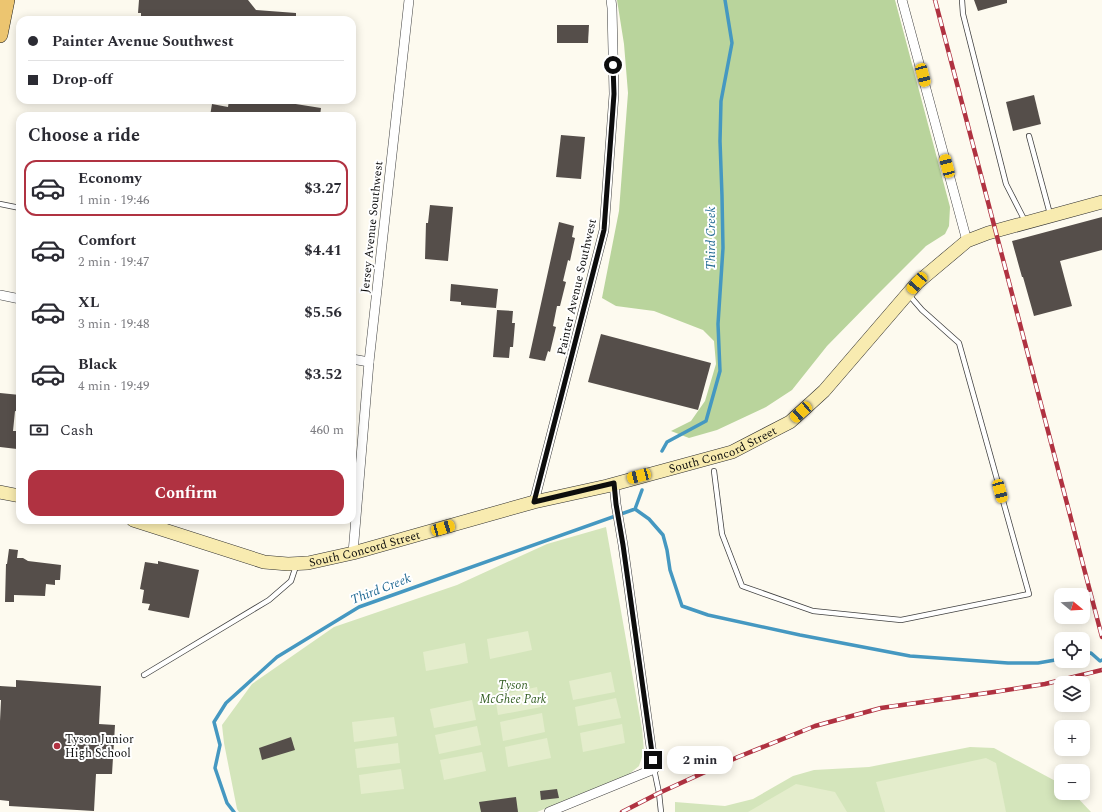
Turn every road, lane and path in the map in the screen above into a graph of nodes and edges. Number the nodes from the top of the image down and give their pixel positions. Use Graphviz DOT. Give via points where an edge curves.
graph roads {
  1 [pos="7,0"];
  2 [pos="409,0"];
  3 [pos="611,0"];
  4 [pos="902,0"];
  5 [pos="962,0"];
  6 [pos="0,35"];
  7 [pos="1029,136"];
  8 [pos="1102,202"];
  9 [pos="0,204"];
  10 [pos="16,207"];
  11 [pos="1050,216"];
  12 [pos="1025,223"];
  13 [pos="967,241"];
  14 [pos="908,294"];
  15 [pos="0,295"];
  16 [pos="16,297"];
  17 [pos="356,360"];
  18 [pos="369,362"];
  19 [pos="714,471"];
  20 [pos="614,483"];
  21 [pos="0,492"];
  22 [pos="16,495"];
  23 [pos="534,502"];
  24 [pos="356,508"];
  25 [pos="145,524"];
  26 [pos="355,524"];
  27 [pos="352,553"];
  28 [pos="296,564"];
  29 [pos="144,675"];
  30 [pos="654,769"];
  31 [pos="549,812"];
  32 [pos="660,812"];
  1 -- 6 [label="main road"];
  2 -- 18 [label="street, Jersey Avenue Southwest"];
  3 -- 23 [label="street, Painter Avenue Southwest" via="614,94 604,230"];
  4 -- 13 [label="street"];
  5 -- 12 [label="lane" via="963,14 1006,184"];
  7 -- 11 [label="lane"];
  8 -- 11 [label="street, South Concord Street"];
  9 -- 10 [label="lane"];
  11 -- 12 [label="street, South Concord Street"];
  12 -- 13 [label="street, South Concord Street"];
  13 -- 14 [label="street, South Concord Street" via="917,283"];
  14 -- 19 [label="lane" via="959,343 1030,594 901,620 813,612 742,586 722,534"];
  14 -- 20 [label="street, South Concord Street" via="824,391 790,422 732,452"];
  15 -- 16 [label="street"];
  17 -- 18 [label="street"];
  18 -- 24 [label="street, Jersey Avenue Southwest"];
  20 -- 23 [label="street, South Concord Street"];
  20 -- 30 [label="street"];
  21 -- 22 [label="street"];
  23 -- 27 [label="street, South Concord Street"];
  25 -- 28 [label="street, South Concord Street" via="264,562"];
  26 -- 27 [label="street, Jersey Avenue Southwest"];
  27 -- 28 [label="street, South Concord Street" via="308,564"];
  28 -- 29 [label="lane" via="291,581 269,600"];
  30 -- 31 [label="street"];
  30 -- 32 [label="lane"];
}
